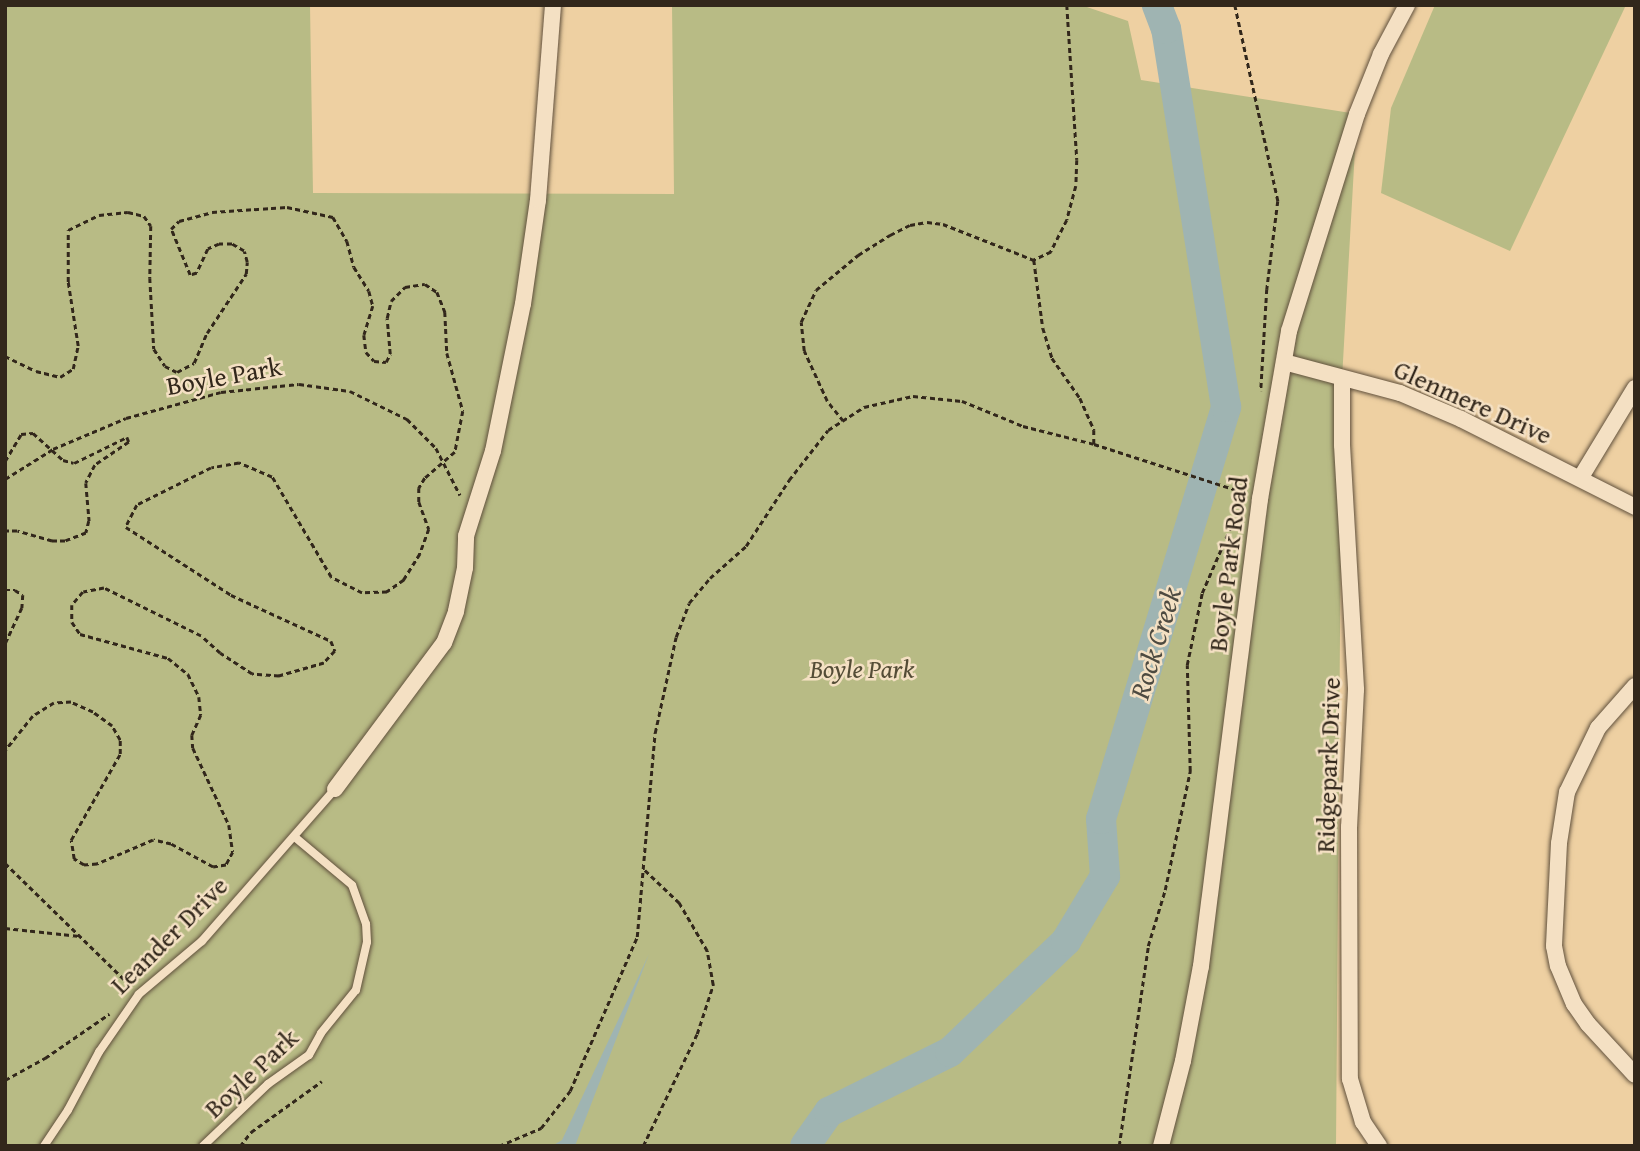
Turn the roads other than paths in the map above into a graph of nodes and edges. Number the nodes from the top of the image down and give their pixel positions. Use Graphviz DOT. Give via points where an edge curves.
graph roads {
  1 [pos="553,5"];
  2 [pos="1407,5"];
  3 [pos="1284,362"];
  4 [pos="1342,379"];
  5 [pos="1635,388"];
  6 [pos="1581,477"];
  7 [pos="1635,508"];
  8 [pos="1635,686"];
  9 [pos="335,789"];
  10 [pos="296,838"];
  11 [pos="1635,1074"];
  12 [pos="44,1146"];
  13 [pos="203,1146"];
  14 [pos="1161,1146"];
  15 [pos="1379,1146"];
  1 -- 9 [label="street" via="538,200 517,331 493,451 466,536 456,611 444,643"];
  2 -- 3 [label="street, Boyle Park Road" via="1357,114 1289,331"];
  3 -- 4 [label="street, Glenmere Drive"];
  3 -- 14 [label="street, Boyle Park Road" via="1260,499 1200,966 1183,1061"];
  4 -- 6 [label="street, Glenmere Drive" via="1400,393"];
  4 -- 15 [label="street, Ridgepark Drive" via="1356,690 1349,827 1350,1079 1363,1122"];
  5 -- 6 [label="street"];
  6 -- 7 [label="street, Glenmere Drive"];
  8 -- 11 [label="street" via="1598,728 1567,792 1559,843 1555,946 1574,1004"];
  9 -- 10 [label="lane"];
  10 -- 12 [label="lane, Leander Drive" via="202,941 139,994"];
  10 -- 13 [label="lane, Boyle Park" via="352,886 366,933 356,989 309,1055 268,1084"];
}
